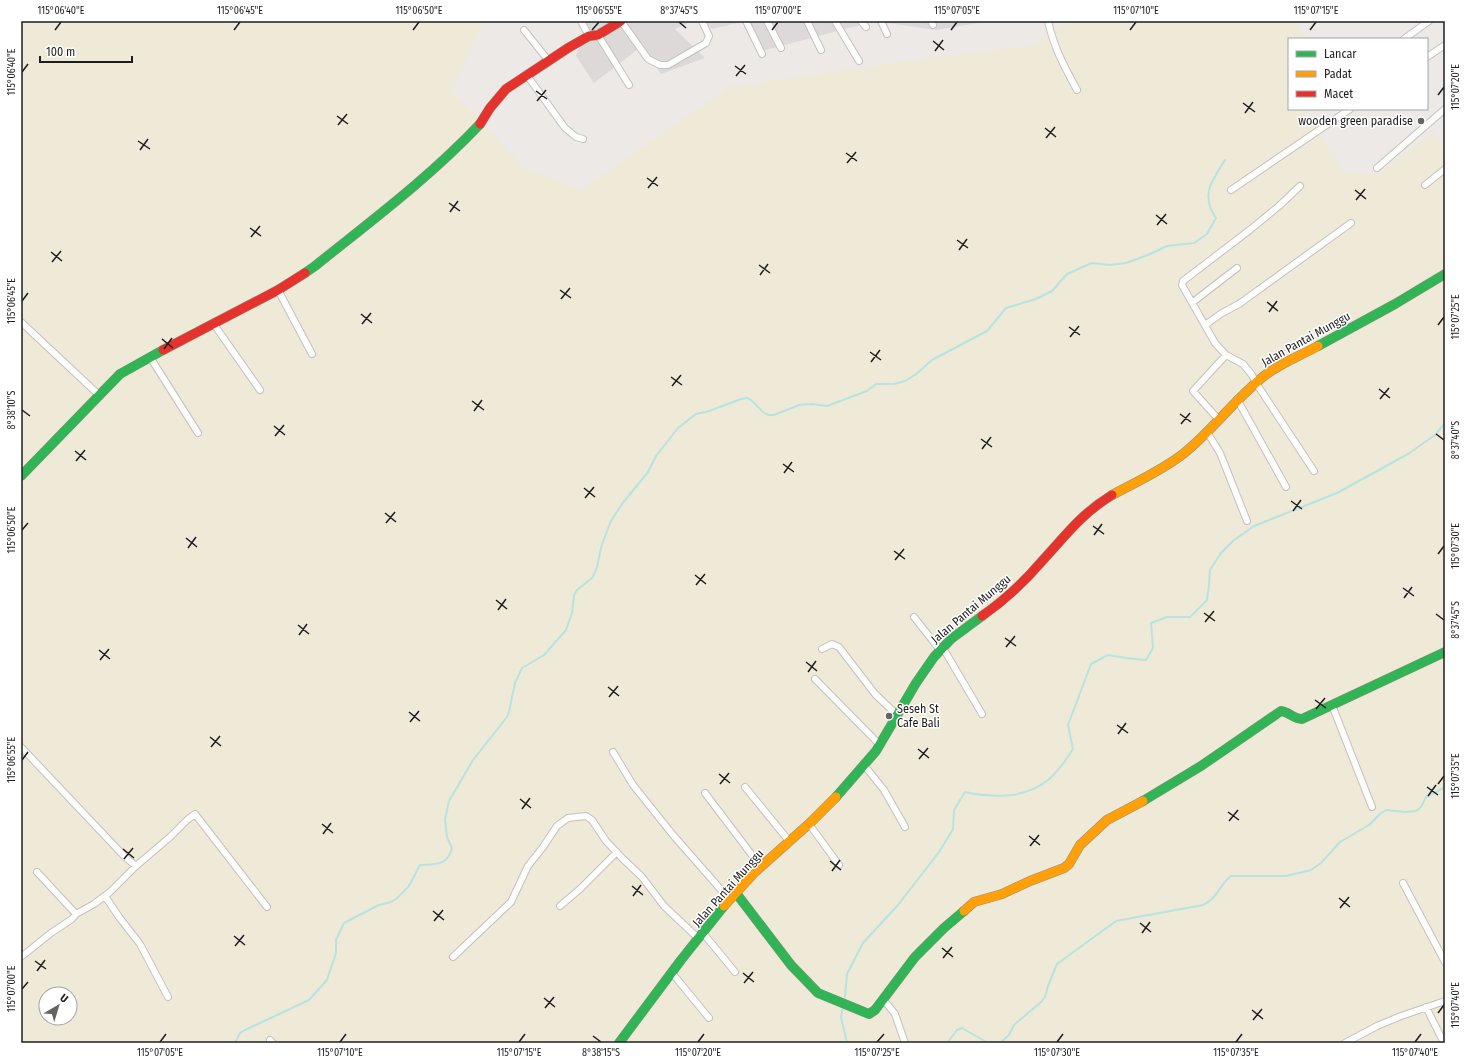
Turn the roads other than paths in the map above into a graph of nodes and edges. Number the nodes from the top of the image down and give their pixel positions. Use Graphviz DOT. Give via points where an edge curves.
graph roads {
  1 [pos="581,21"];
  2 [pos="621,21"];
  3 [pos="702,21"];
  4 [pos="746,21"];
  5 [pos="767,21"];
  6 [pos="807,21"];
  7 [pos="835,21"];
  8 [pos="861,21"];
  9 [pos="882,21"];
  10 [pos="1048,21"];
  11 [pos="1429,21"];
  12 [pos="866,27"];
  13 [pos="524,30"];
  14 [pos="887,34"];
  15 [pos="594,36"];
  16 [pos="1405,38"];
  17 [pos="1445,45"];
  18 [pos="781,48"];
  19 [pos="822,50"];
  20 [pos="762,54"];
  21 [pos="1428,56"];
  22 [pos="548,60"];
  23 [pos="859,61"];
  24 [pos="526,74"];
  25 [pos="629,85"];
  26 [pos="1077,90"];
  27 [pos="1445,109"];
  28 [pos="1349,110"];
  29 [pos="583,139"];
  30 [pos="1377,168"];
  31 [pos="1445,168"];
  32 [pos="1425,185"];
  33 [pos="1300,186"];
  34 [pos="1231,190"];
  35 [pos="1351,223"];
  36 [pos="1237,268"];
  37 [pos="1445,274"];
  38 [pos="278,290"];
  39 [pos="1193,302"];
  40 [pos="21,322"];
  41 [pos="212,323"];
  42 [pos="1205,325"];
  43 [pos="312,354"];
  44 [pos="1226,355"];
  45 [pos="150,358"];
  46 [pos="1256,384"];
  47 [pos="260,390"];
  48 [pos="100,396"];
  49 [pos="1237,399"];
  50 [pos="1219,420"];
  51 [pos="1207,432"];
  52 [pos="198,433"];
  53 [pos="1314,471"];
  54 [pos="21,476"];
  55 [pos="1286,487"];
  56 [pos="1247,521"];
  57 [pos="914,617"];
  58 [pos="822,649"];
  59 [pos="942,649"];
  60 [pos="1445,652"];
  61 [pos="815,679"];
  62 [pos="1332,705"];
  63 [pos="982,714"];
  64 [pos="897,715"];
  65 [pos="880,745"];
  66 [pos="21,747"];
  67 [pos="613,752"];
  68 [pos="864,765"];
  69 [pos="745,787"];
  70 [pos="705,793"];
  71 [pos="1372,807"];
  72 [pos="809,824"];
  73 [pos="905,827"];
  74 [pos="789,841"];
  75 [pos="617,852"];
  76 [pos="839,865"];
  77 [pos="136,866"];
  78 [pos="761,867"];
  79 [pos="37,872"];
  80 [pos="1403,883"];
  81 [pos="736,893"];
  82 [pos="105,896"];
  83 [pos="730,900"];
  84 [pos="267,906"];
  85 [pos="560,906"];
  86 [pos="76,914"];
  87 [pos="701,936"];
  88 [pos="21,957"];
  89 [pos="453,957"];
  90 [pos="1445,962"];
  91 [pos="735,972"];
  92 [pos="672,973"];
  93 [pos="168,998"];
  94 [pos="883,999"];
  95 [pos="1445,1001"];
  96 [pos="1426,1007"];
  97 [pos="709,1018"];
  98 [pos="619,1043"];
  99 [pos="905,1043"];
  100 [pos="1345,1043"];
  101 [pos="1444,1043"];
  1 -- 15 [label="street"];
  2 -- 3 [label="street" via="648,59 660,65 668,65 706,43 709,36"];
  2 -- 15 [label="street"];
  4 -- 20 [label="street"];
  5 -- 18 [label="street"];
  6 -- 19 [label="street"];
  7 -- 23 [label="street"];
  8 -- 12 [label="street"];
  9 -- 14 [label="street"];
  10 -- 26 [label="street" via="1059,56"];
  11 -- 16 [label="street"];
  13 -- 22 [label="street"];
  15 -- 22 [label="street"];
  15 -- 25 [label="street"];
  17 -- 21 [label="street"];
  22 -- 24 [label="street"];
  24 -- 29 [label="street" via="570,134"];
  24 -- 38 [label="street" via="506,89 465,140 396,202 316,266"];
  27 -- 30 [label="street"];
  28 -- 34 [label="street"];
  31 -- 32 [label="street"];
  33 -- 39 [label="street" via="1251,229 1183,281 1182,285"];
  35 -- 42 [label="street"];
  36 -- 39 [label="street"];
  37 -- 46 [label="street, Jalan Pantai Munggu" via="1280,365"];
  38 -- 41 [label="street"];
  38 -- 43 [label="street"];
  39 -- 42 [label="street"];
  40 -- 48 [label="street"];
  41 -- 45 [label="street"];
  41 -- 47 [label="street"];
  42 -- 44 [label="street"];
  44 -- 46 [label="street" via="1243,364"];
  44 -- 50 [label="street" via="1194,389 1195,394"];
  45 -- 48 [label="street" via="122,373"];
  45 -- 52 [label="street"];
  46 -- 49 [label="street, Jalan Pantai Munggu"];
  46 -- 53 [label="street"];
  48 -- 54 [label="street"];
  49 -- 50 [label="street, Jalan Pantai Munggu"];
  49 -- 55 [label="street"];
  50 -- 51 [label="street, Jalan Pantai Munggu"];
  51 -- 56 [label="street" via="1220,454"];
  51 -- 59 [label="street, Jalan Pantai Munggu" via="1160,471 1090,510 1010,593"];
  57 -- 59 [label="street"];
  58 -- 64 [label="street" via="832,644 839,647 876,694"];
  59 -- 63 [label="street"];
  59 -- 64 [label="street, Jalan Pantai Munggu" via="921,674"];
  60 -- 62 [label="street"];
  61 -- 65 [label="street"];
  62 -- 71 [label="street"];
  62 -- 94 [label="street" via="1302,719 1296,719 1280,711 1202,766 1107,820 1080,845 1064,868 1002,894 974,902 915,957"];
  64 -- 65 [label="street, Jalan Pantai Munggu"];
  65 -- 68 [label="street, Jalan Pantai Munggu"];
  66 -- 77 [label="street" via="124,857"];
  67 -- 83 [label="street" via="633,785 672,835"];
  68 -- 72 [label="street, Jalan Pantai Munggu"];
  68 -- 73 [label="street" via="884,790"];
  69 -- 74 [label="street"];
  70 -- 78 [label="street"];
  72 -- 74 [label="street, Jalan Pantai Munggu"];
  72 -- 76 [label="street"];
  74 -- 78 [label="street, Jalan Pantai Munggu"];
  75 -- 85 [label="street"];
  75 -- 87 [label="street" via="637,871 664,906"];
  75 -- 89 [label="street" via="586,816 568,818 560,822 528,866 510,902"];
  77 -- 82 [label="street"];
  77 -- 84 [label="street" via="196,814"];
  78 -- 81 [label="street, Jalan Pantai Munggu"];
  79 -- 86 [label="street"];
  80 -- 90 [label="street"];
  81 -- 83 [label="street, Jalan Pantai Munggu"];
  81 -- 94 [label="street" via="791,964 818,993 869,1014"];
  82 -- 86 [label="street"];
  82 -- 93 [label="street" via="140,944"];
  83 -- 87 [label="street, Jalan Pantai Munggu"];
  86 -- 88 [label="street"];
  87 -- 91 [label="street"];
  87 -- 92 [label="street, Jalan Pantai Munggu"];
  92 -- 97 [label="street"];
  92 -- 98 [label="street, Jalan Pantai Munggu"];
  94 -- 99 [label="street" via="895,1014"];
  95 -- 96 [label="street"];
  96 -- 100 [label="street" via="1377,1026"];
  96 -- 101 [label="street"];
}
